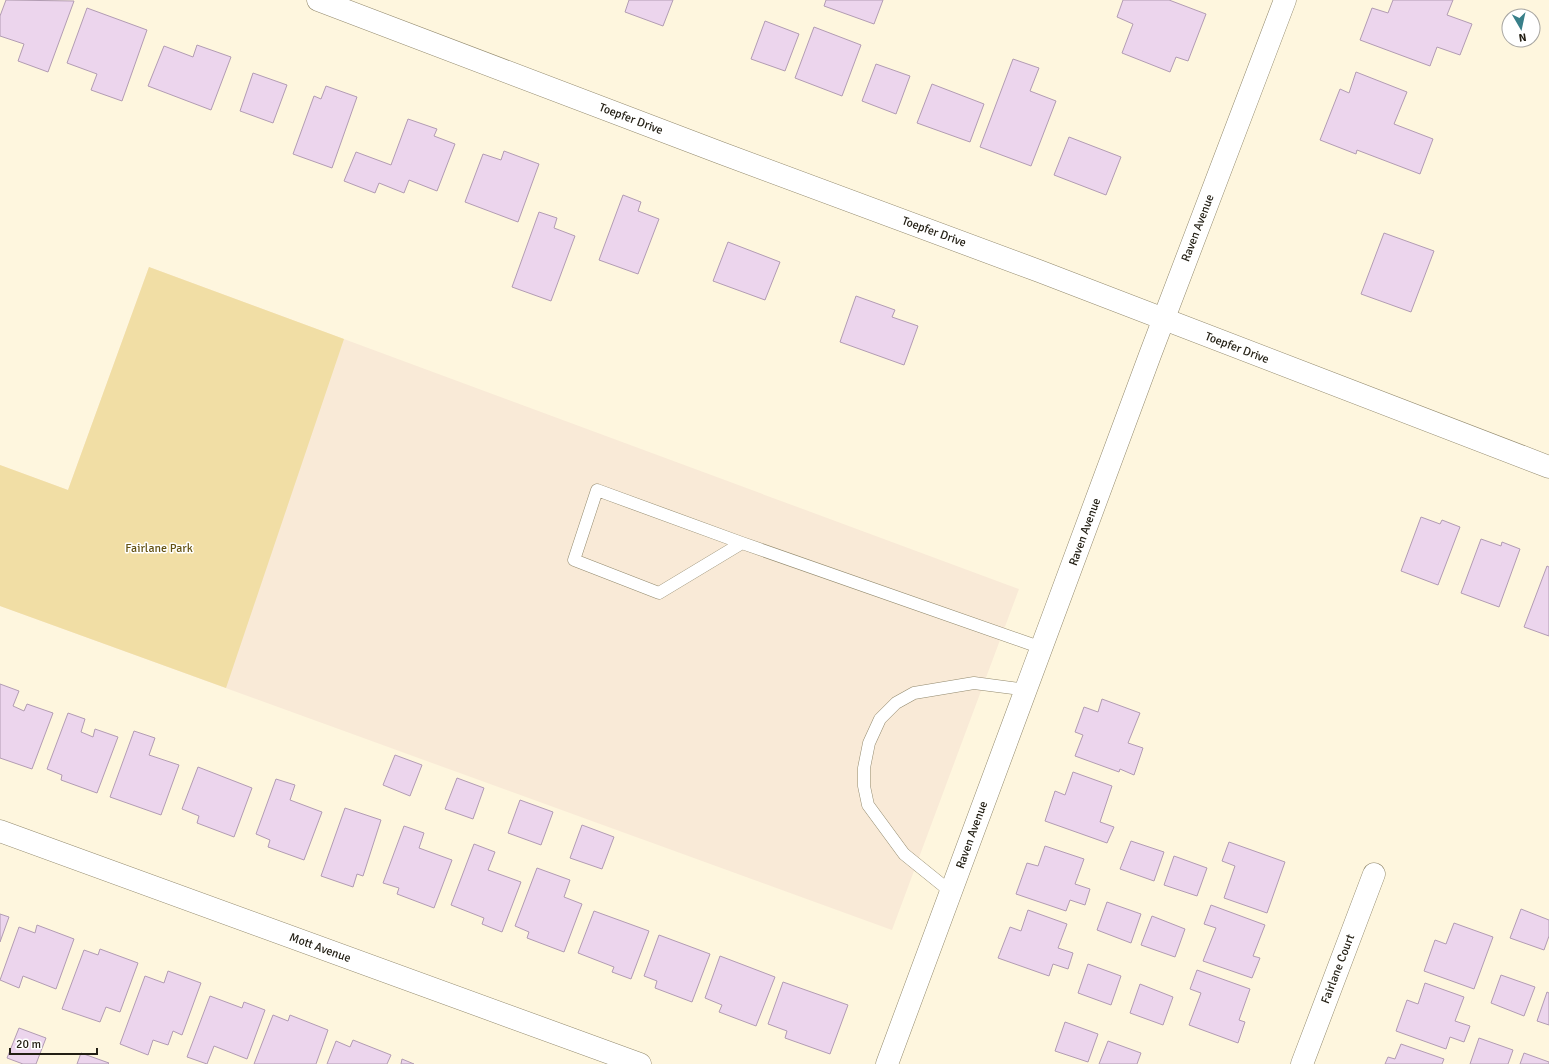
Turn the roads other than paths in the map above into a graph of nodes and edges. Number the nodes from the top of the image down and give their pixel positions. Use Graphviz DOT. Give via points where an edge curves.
graph roads {
  1 [pos="318,0"];
  2 [pos="1285,0"];
  3 [pos="1164,320"];
  4 [pos="1549,467"];
  5 [pos="742,543"];
  6 [pos="1042,648"];
  7 [pos="1027,690"];
  8 [pos="0,832"];
  9 [pos="1374,874"];
  10 [pos="951,892"];
  11 [pos="640,1064"];
  12 [pos="887,1064"];
  13 [pos="1302,1064"];
  1 -- 3 [label="street, Toepfer Drive"];
  2 -- 3 [label="street, Raven Avenue"];
  3 -- 4 [label="street, Toepfer Drive"];
  3 -- 6 [label="street, Raven Avenue"];
  5 -- 5 [label="lane" via="597,490 574,560 659,592"];
  5 -- 6 [label="lane"];
  6 -- 7 [label="street, Raven Avenue"];
  7 -- 10 [label="street, Raven Avenue"];
  7 -- 10 [label="lane" via="974,683 914,693 896,703 880,719 869,743 864,768 868,806 904,854"];
  8 -- 11 [label="street, Mott Avenue"];
  9 -- 13 [label="street, Fairlane Court"];
  10 -- 12 [label="street, Raven Avenue"];
}
